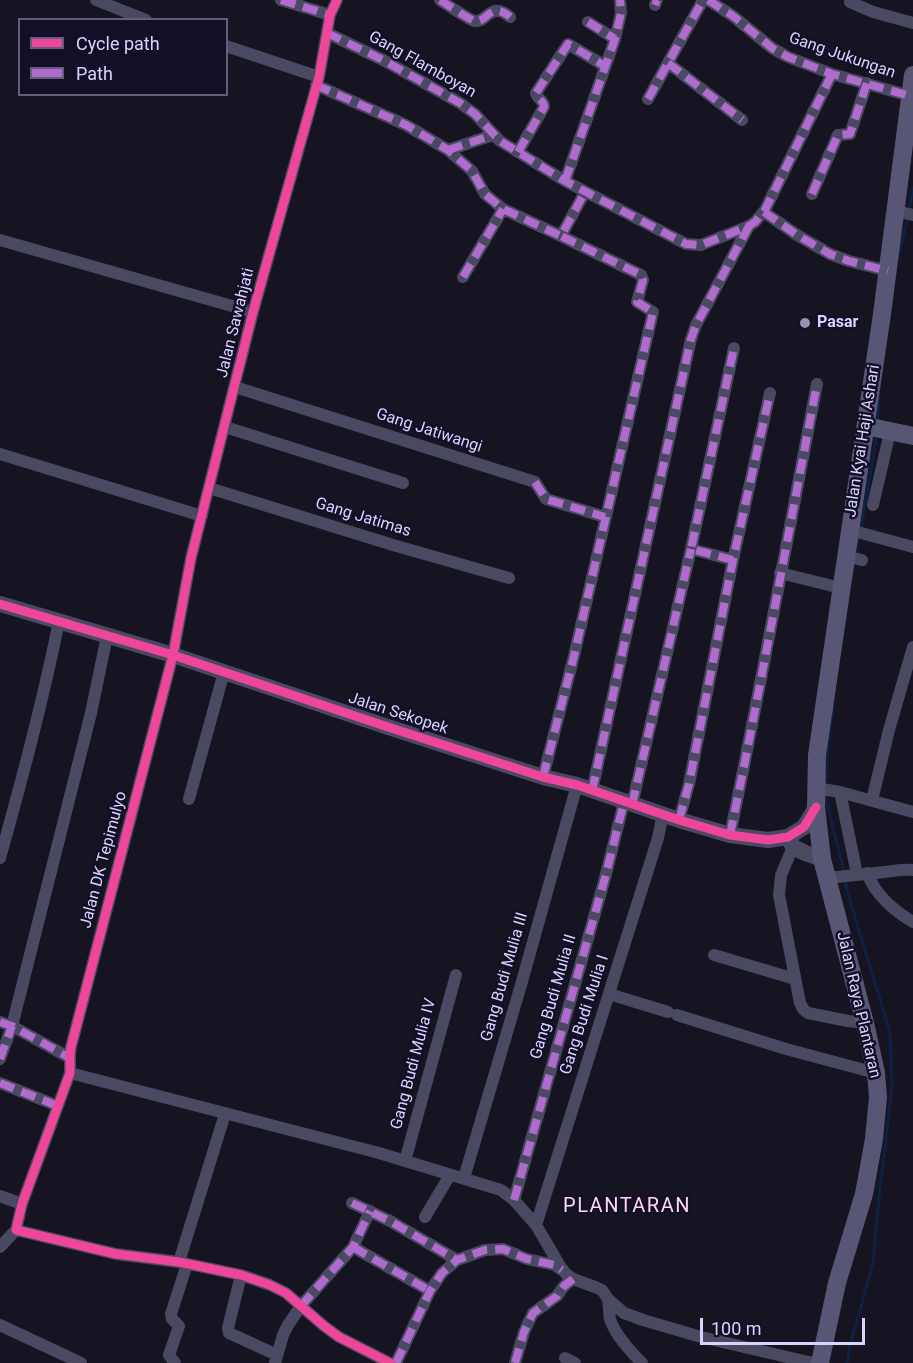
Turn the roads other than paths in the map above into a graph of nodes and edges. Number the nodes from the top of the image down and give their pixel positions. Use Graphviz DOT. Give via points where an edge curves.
graph roads {
  1 [pos="96,0"];
  2 [pos="281,0"];
  3 [pos="336,0"];
  4 [pos="440,0"];
  5 [pos="620,0"];
  6 [pos="703,0"];
  7 [pos="708,0"];
  8 [pos="850,2"];
  9 [pos="330,15"];
  10 [pos="510,17"];
  11 [pos="141,18"];
  12 [pos="588,22"];
  13 [pos="913,23"];
  14 [pos="327,33"];
  15 [pos="615,39"];
  16 [pos="228,47"];
  17 [pos="668,63"];
  18 [pos="605,66"];
  19 [pos="832,74"];
  20 [pos="913,75"];
  21 [pos="317,81"];
  22 [pos="867,83"];
  23 [pos="910,96"];
  24 [pos="648,99"];
  25 [pos="742,120"];
  26 [pos="493,135"];
  27 [pos="448,150"];
  28 [pos="518,152"];
  29 [pos="908,165"];
  30 [pos="565,181"];
  31 [pos="585,192"];
  32 [pos="812,194"];
  33 [pos="504,209"];
  34 [pos="764,212"];
  35 [pos="904,213"];
  36 [pos="749,226"];
  37 [pos="561,236"];
  38 [pos="0,240"];
  39 [pos="888,271"];
  40 [pos="463,277"];
  41 [pos="253,312"];
  42 [pos="734,348"];
  43 [pos="817,384"];
  44 [pos="235,387"];
  45 [pos="770,393"];
  46 [pos="225,427"];
  47 [pos="879,429"];
  48 [pos="913,436"];
  49 [pos="0,454"];
  50 [pos="869,474"];
  51 [pos="403,483"];
  52 [pos="209,488"];
  53 [pos="873,505"];
  54 [pos="202,516"];
  55 [pos="605,517"];
  56 [pos="856,532"];
  57 [pos="913,547"];
  58 [pos="691,549"];
  59 [pos="733,560"];
  60 [pos="780,573"];
  61 [pos="509,578"];
  62 [pos="841,588"];
  63 [pos="0,604"];
  64 [pos="57,631"];
  65 [pos="107,636"];
  66 [pos="913,647"];
  67 [pos="173,655"];
  68 [pos="224,672"];
  69 [pos="900,687"];
  70 [pos="913,691"];
  71 [pos="543,777"];
  72 [pos="584,788"];
  73 [pos="830,790"];
  74 [pos="189,799"];
  75 [pos="872,800"];
  76 [pos="628,803"];
  77 [pos="816,807"];
  78 [pos="913,812"];
  79 [pos="671,817"];
  80 [pos="730,835"];
  81 [pos="791,842"];
  82 [pos="0,858"];
  83 [pos="822,859"];
  84 [pos="913,870"];
  85 [pos="850,875"];
  86 [pos="913,922"];
  87 [pos="714,955"];
  88 [pos="456,975"];
  89 [pos="795,979"];
  90 [pos="609,994"];
  91 [pos="0,1022"];
  92 [pos="866,1023"];
  93 [pos="12,1026"];
  94 [pos="70,1058"];
  95 [pos="0,1059"];
  96 [pos="70,1073"];
  97 [pos="876,1073"];
  98 [pos="0,1083"];
  99 [pos="58,1106"];
  100 [pos="225,1114"];
  101 [pos="405,1161"];
  102 [pos="450,1175"];
  103 [pos="464,1178"];
  104 [pos="0,1196"];
  105 [pos="514,1200"];
  106 [pos="352,1203"];
  107 [pos="22,1204"];
  108 [pos="369,1211"];
  109 [pos="424,1216"];
  110 [pos="536,1225"];
  111 [pos="16,1230"];
  112 [pos="0,1247"];
  113 [pos="353,1247"];
  114 [pos="457,1260"];
  115 [pos="183,1263"];
  116 [pos="562,1270"];
  117 [pos="241,1275"];
  118 [pos="573,1279"];
  119 [pos="430,1291"];
  120 [pos="608,1299"];
  121 [pos="301,1306"];
  122 [pos="0,1325"];
  123 [pos="276,1359"];
  124 [pos="81,1363"];
  125 [pos="175,1363"];
  126 [pos="390,1363"];
  127 [pos="396,1363"];
  128 [pos="515,1363"];
  129 [pos="642,1363"];
  130 [pos="813,1363"];
  131 [pos="820,1363"];
  1 -- 11 [label="street"];
  2 -- 9 [label="street"];
  3 -- 9 [label="street, Jalan Sawahjati"];
  4 -- 10 [label="street" via="474,21 492,11"];
  5 -- 15 [label="street"];
  6 -- 17 [label="street"];
  7 -- 19 [label="street, Gang Jukungan" via="772,48"];
  8 -- 13 [label="street"];
  9 -- 14 [label="street, Jalan Sawahjati"];
  12 -- 15 [label="street"];
  14 -- 21 [label="street, Jalan Sawahjati"];
  14 -- 26 [label="street, Gang Flamboyan" via="460,103"];
  15 -- 18 [label="street"];
  16 -- 21 [label="street"];
  17 -- 24 [label="street"];
  17 -- 25 [label="street"];
  18 -- 28 [label="street" via="568,44 536,93 544,107"];
  18 -- 30 [label="street"];
  19 -- 22 [label="street, Gang Jukungan"];
  19 -- 34 [label="street"];
  20 -- 23 [label="main road, Jalan Kyai Haji Ashari"];
  21 -- 27 [label="street" via="406,124"];
  21 -- 41 [label="street, Jalan Sawahjati"];
  22 -- 23 [label="street, Gang Jukungan"];
  22 -- 32 [label="street" via="850,134 838,135"];
  23 -- 29 [label="main road, Jalan Kyai Haji Ashari"];
  26 -- 27 [label="street"];
  26 -- 28 [label="street, Gang Flamboyan"];
  27 -- 33 [label="street" via="472,171 485,194"];
  28 -- 30 [label="street, Gang Flamboyan"];
  29 -- 35 [label="main road, Jalan Kyai Haji Ashari"];
  30 -- 31 [label="street, Gang Flamboyan"];
  31 -- 36 [label="street, Gang Flamboyan" via="686,244 701,245"];
  31 -- 37 [label="street"];
  33 -- 37 [label="street"];
  33 -- 40 [label="street"];
  34 -- 36 [label="street"];
  34 -- 39 [label="street" via="830,254"];
  35 -- 39 [label="main road, Jalan Kyai Haji Ashari"];
  36 -- 72 [label="street, Gang Budi Mulia III" via="696,325 689,346"];
  37 -- 55 [label="street" via="641,275 637,302 653,312"];
  38 -- 41 [label="street"];
  39 -- 47 [label="main road, Jalan Kyai Haji Ashari"];
  41 -- 44 [label="street, Jalan Sawahjati"];
  42 -- 58 [label="street, Gang Budi Mulia II"];
  43 -- 60 [label="street"];
  44 -- 46 [label="street, Jalan Sawahjati"];
  44 -- 55 [label="street, Gang Jatiwangi" via="535,482 546,499"];
  45 -- 59 [label="street, Gang Budi Mulia I"];
  46 -- 51 [label="street"];
  46 -- 52 [label="street, Jalan Sawahjati"];
  47 -- 48 [label="main road"];
  47 -- 50 [label="main road, Jalan Kyai Haji Ashari"];
  47 -- 50 [label="street"];
  49 -- 54 [label="street"];
  50 -- 53 [label="street"];
  50 -- 56 [label="main road, Jalan Kyai Haji Ashari"];
  52 -- 54 [label="street, Jalan Sawahjati"];
  52 -- 61 [label="street, Gang Jatimas"];
  54 -- 67 [label="street, Jalan Sawahjati"];
  55 -- 71 [label="street"];
  56 -- 57 [label="street"];
  56 -- 62 [label="main road, Jalan Kyai Haji Ashari" via="853,558"];
  58 -- 59 [label="street"];
  58 -- 76 [label="street, Gang Budi Mulia II"];
  59 -- 79 [label="street, Gang Budi Mulia I" via="688,784"];
  60 -- 62 [label="street"];
  60 -- 80 [label="street"];
  62 -- 73 [label="main road, Jalan Kyai Haji Ashari" via="817,755"];
  63 -- 64 [label="street, Jalan Sekopek"];
  64 -- 65 [label="street, Jalan Sekopek"];
  64 -- 82 [label="street"];
  65 -- 67 [label="street, Jalan Sekopek"];
  65 -- 93 [label="street"];
  66 -- 69 [label="street"];
  67 -- 68 [label="street, Jalan Sekopek"];
  67 -- 94 [label="street, Jalan DK Tepimulyo"];
  68 -- 71 [label="street, Jalan Sekopek"];
  68 -- 74 [label="street"];
  69 -- 70 [label="street"];
  69 -- 75 [label="street"];
  71 -- 72 [label="street, Jalan Sekopek"];
  72 -- 76 [label="street, Jalan Sekopek"];
  72 -- 103 [label="street, Gang Budi Mulia III"];
  73 -- 75 [label="street"];
  73 -- 77 [label="main road, Jalan Kyai Haji Ashari"];
  73 -- 85 [label="street"];
  75 -- 78 [label="street"];
  76 -- 79 [label="street, Jalan Sekopek"];
  76 -- 105 [label="street, Gang Budi Mulia II"];
  77 -- 81 [label="street"];
  77 -- 83 [label="main road, Jalan Kyai Haji Ashari"];
  79 -- 80 [label="street, Jalan Sekopek"];
  79 -- 90 [label="street, Gang Budi Mulia I" via="658,838"];
  80 -- 81 [label="street, Jalan Sekopek"];
  81 -- 83 [label="street"];
  81 -- 89 [label="street" via="779,895"];
  83 -- 85 [label="main road, Jalan Raya Plantaran"];
  84 -- 85 [label="street"];
  85 -- 86 [label="street" via="872,884"];
  85 -- 92 [label="main road, Jalan Raya Plantaran"];
  87 -- 89 [label="street"];
  88 -- 101 [label="street, Gang Budi Mulia IV"];
  89 -- 92 [label="street" via="803,1009"];
  90 -- 97 [label="street"];
  90 -- 110 [label="street, Gang Budi Mulia I"];
  91 -- 93 [label="street"];
  92 -- 97 [label="main road, Jalan Raya Plantaran"];
  93 -- 94 [label="street"];
  93 -- 95 [label="street"];
  94 -- 96 [label="street, Jalan DK Tepimulyo"];
  96 -- 99 [label="street, Jalan DK Tepimulyo"];
  96 -- 100 [label="street"];
  97 -- 131 [label="main road, Jalan Raya Plantaran" via="875,1128 864,1194 837,1283"];
  98 -- 99 [label="street"];
  99 -- 107 [label="street, Jalan DK Tepimulyo"];
  100 -- 101 [label="street"];
  100 -- 115 [label="street"];
  101 -- 102 [label="street"];
  102 -- 103 [label="street"];
  102 -- 109 [label="street"];
  103 -- 105 [label="street" via="501,1190"];
  104 -- 107 [label="street"];
  105 -- 110 [label="street"];
  106 -- 108 [label="street"];
  107 -- 111 [label="street, Jalan DK Tepimulyo"];
  108 -- 113 [label="street"];
  108 -- 114 [label="street"];
  110 -- 116 [label="street"];
  111 -- 112 [label="street"];
  111 -- 115 [label="street" via="116,1254"];
  113 -- 119 [label="street"];
  113 -- 121 [label="street"];
  114 -- 116 [label="street" via="485,1250 503,1249"];
  114 -- 119 [label="street" via="441,1273"];
  115 -- 117 [label="street"];
  115 -- 125 [label="street" via="171,1314 179,1326 169,1355"];
  116 -- 118 [label="street"];
  117 -- 121 [label="street" via="280,1289"];
  117 -- 123 [label="street" via="229,1333"];
  118 -- 120 [label="street" via="602,1290"];
  118 -- 128 [label="street" via="533,1313"];
  119 -- 127 [label="street"];
  120 -- 129 [label="street" via="613,1326"];
  120 -- 130 [label="street" via="624,1313 643,1320"];
  121 -- 123 [label="street" via="283,1335"];
  121 -- 126 [label="street" via="339,1337"];
  122 -- 124 [label="street"];
}
